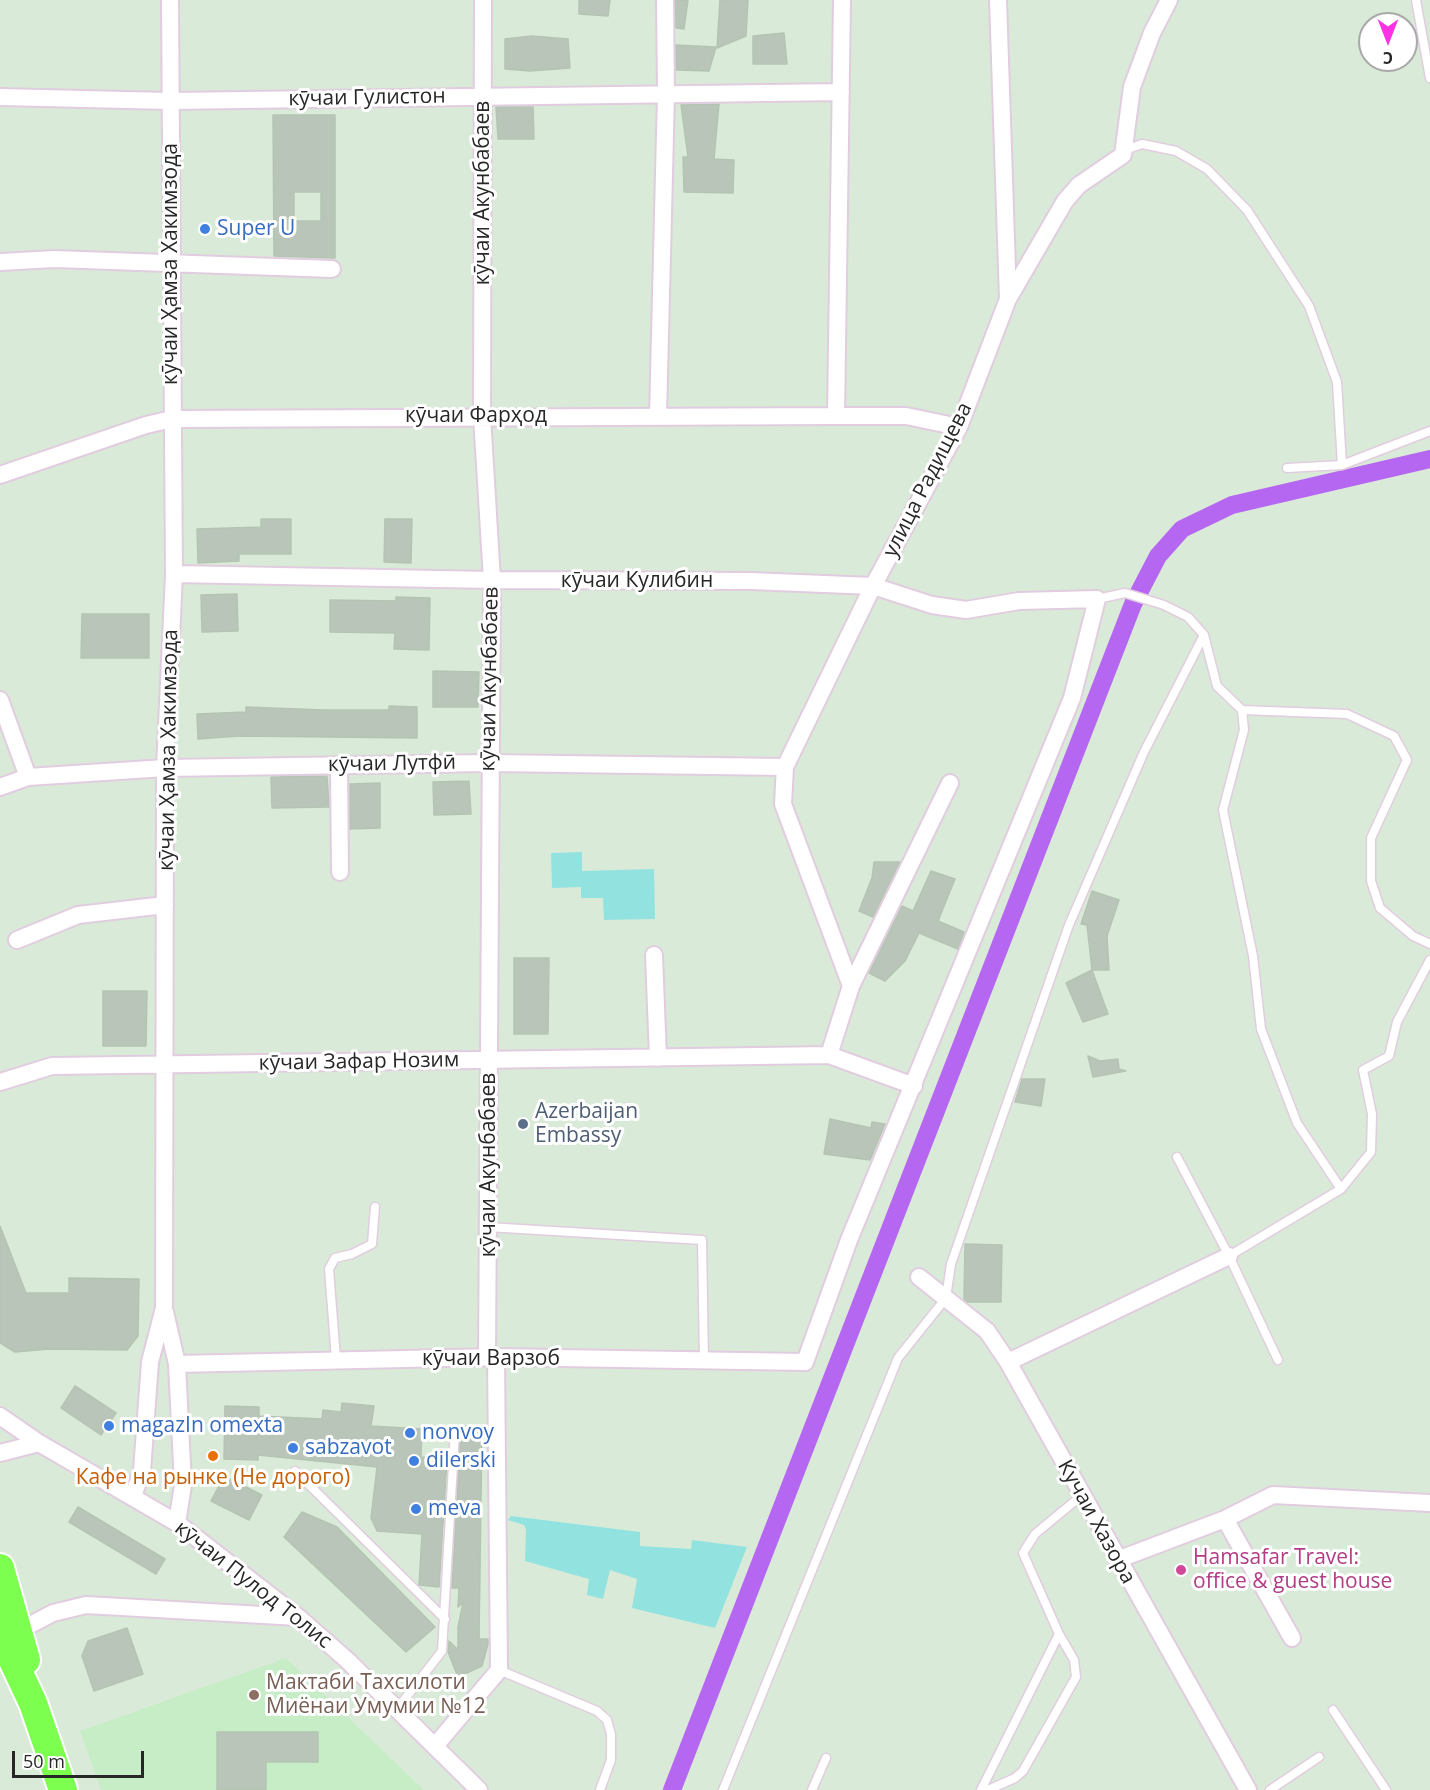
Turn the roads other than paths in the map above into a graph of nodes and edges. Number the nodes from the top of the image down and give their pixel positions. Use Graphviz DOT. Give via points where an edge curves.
graph roads {
  1 [pos="170,0"];
  2 [pos="483,0"];
  3 [pos="665,0"];
  4 [pos="842,0"];
  5 [pos="998,0"];
  6 [pos="1169,0"];
  7 [pos="1416,0"];
  8 [pos="1430,78"];
  9 [pos="666,93"];
  10 [pos="842,93"];
  11 [pos="0,97"];
  12 [pos="484,97"];
  13 [pos="169,101"];
  14 [pos="1125,150"];
  15 [pos="0,262"];
  16 [pos="171,263"];
  17 [pos="332,269"];
  18 [pos="1008,299"];
  19 [pos="482,416"];
  20 [pos="658,416"];
  21 [pos="836,416"];
  22 [pos="172,419"];
  23 [pos="959,427"];
  24 [pos="1430,431"];
  25 [pos="1342,465"];
  26 [pos="1287,468"];
  27 [pos="0,475"];
  28 [pos="174,574"];
  29 [pos="492,580"];
  30 [pos="873,586"];
  31 [pos="1097,599"];
  32 [pos="1204,634"];
  33 [pos="0,700"];
  34 [pos="1242,710"];
  35 [pos="489,763"];
  36 [pos="339,765"];
  37 [pos="785,767"];
  38 [pos="165,768"];
  39 [pos="28,777"];
  40 [pos="950,783"];
  41 [pos="0,787"];
  42 [pos="340,872"];
  43 [pos="165,905"];
  44 [pos="17,940"];
  45 [pos="1430,944"];
  46 [pos="654,955"];
  47 [pos="1430,960"];
  48 [pos="851,986"];
  49 [pos="829,1055"];
  50 [pos="658,1058"];
  51 [pos="489,1060"];
  52 [pos="166,1064"];
  53 [pos="0,1082"];
  54 [pos="914,1086"];
  55 [pos="1177,1157"];
  56 [pos="1341,1189"];
  57 [pos="375,1208"];
  58 [pos="488,1227"];
  59 [pos="1229,1256"];
  60 [pos="918,1277"];
  61 [pos="946,1298"];
  62 [pos="164,1308"];
  63 [pos="491,1357"];
  64 [pos="336,1359"];
  65 [pos="1278,1360"];
  66 [pos="704,1361"];
  67 [pos="1008,1362"];
  68 [pos="177,1364"];
  69 [pos="0,1416"];
  70 [pos="455,1431"];
  71 [pos="39,1443"];
  72 [pos="0,1453"];
  73 [pos="295,1471"];
  74 [pos="133,1496"];
  75 [pos="1081,1496"];
  76 [pos="1430,1503"];
  77 [pos="1225,1519"];
  78 [pos="177,1523"];
  79 [pos="1117,1560"];
  80 [pos="0,1568"];
  81 [pos="298,1617"];
  82 [pos="445,1619"];
  83 [pos="7,1634"];
  84 [pos="1059,1634"];
  85 [pos="1292,1638"];
  86 [pos="500,1670"];
  87 [pos="397,1709"];
  88 [pos="1333,1710"];
  89 [pos="435,1746"];
  90 [pos="1319,1757"];
  91 [pos="826,1758"];
  92 [pos="58,1787"];
  93 [pos="479,1790"];
  94 [pos="600,1790"];
  95 [pos="723,1790"];
  96 [pos="812,1790"];
  97 [pos="981,1790"];
  98 [pos="988,1790"];
  99 [pos="1248,1790"];
  100 [pos="1270,1790"];
  101 [pos="1386,1790"];
  1 -- 13 [label="street, кӯчаи Ҳамза Хакимзода"];
  2 -- 12 [label="street, кӯчаи Акунбабаев"];
  3 -- 9 [label="street"];
  4 -- 10 [label="street"];
  5 -- 18 [label="street"];
  6 -- 14 [label="street" via="1132,87"];
  7 -- 8 [label="lane"];
  9 -- 10 [label="street, кӯчаи Гулистон"];
  9 -- 12 [label="street, кӯчаи Гулистон"];
  9 -- 20 [label="street"];
  10 -- 21 [label="street"];
  11 -- 13 [label="street, кӯчаи Гулистон"];
  12 -- 13 [label="street, кӯчаи Гулистон"];
  12 -- 19 [label="street, кӯчаи Акунбабаев"];
  13 -- 16 [label="street, кӯчаи Ҳамза Хакимзода"];
  14 -- 18 [label="street, улица Радищева" via="1117,161 1102,167 1065,201"];
  14 -- 25 [label="lane" via="1142,144 1176,151 1207,169 1247,210 1309,306 1337,382"];
  15 -- 16 [label="street"];
  16 -- 17 [label="street"];
  16 -- 22 [label="street, кӯчаи Ҳамза Хакимзода"];
  18 -- 23 [label="street, улица Радищева"];
  19 -- 20 [label="street, кӯчаи Фарҳод"];
  19 -- 22 [label="street, кӯчаи Фарҳод"];
  19 -- 29 [label="street, кӯчаи Акунбабаев"];
  20 -- 21 [label="street, кӯчаи Фарҳод"];
  21 -- 23 [label="street, кӯчаи Фарҳод" via="906,416"];
  22 -- 27 [label="street, кӯчаи Фарҳод"];
  22 -- 28 [label="street, кӯчаи Ҳамза Хакимзода"];
  23 -- 30 [label="street, улица Радищева"];
  24 -- 25 [label="lane"];
  25 -- 26 [label="lane"];
  28 -- 29 [label="street, кӯчаи Кулибин"];
  28 -- 38 [label="street, кӯчаи Ҳамза Хакимзода"];
  29 -- 30 [label="street, кӯчаи Кулибин" via="751,581"];
  29 -- 35 [label="street, кӯчаи Акунбабаев"];
  30 -- 31 [label="street, кӯчаи Кулибин" via="932,605 966,610 1019,601"];
  30 -- 37 [label="street, улица Радищева"];
  31 -- 32 [label="lane" via="1125,593 1164,605 1188,617"];
  31 -- 54 [label="street" via="1072,698"];
  32 -- 34 [label="lane" via="1217,686"];
  32 -- 61 [label="lane" via="1144,752 1069,925 951,1264"];
  33 -- 39 [label="street"];
  34 -- 45 [label="lane" via="1347,714 1394,736 1407,760 1371,838 1371,881 1380,908 1413,936"];
  34 -- 56 [label="lane" via="1244,730 1222,810 1253,956 1261,1029 1297,1123"];
  35 -- 36 [label="street, кӯчаи Лутфӣ"];
  35 -- 37 [label="street, кӯчаи Лутфӣ"];
  35 -- 51 [label="street, кӯчаи Акунбабаев"];
  36 -- 38 [label="street, кӯчаи Лутфӣ"];
  36 -- 42 [label="street"];
  37 -- 48 [label="street, улица Радищева" via="783,804"];
  38 -- 39 [label="street, кӯчаи Лутфӣ"];
  38 -- 43 [label="street, кӯчаи Ҳамза Хакимзода"];
  39 -- 41 [label="street, кӯчаи Лутфӣ"];
  40 -- 48 [label="street"];
  43 -- 44 [label="street" via="78,915"];
  43 -- 52 [label="street, кӯчаи Ҳамза Хакимзода"];
  46 -- 50 [label="street"];
  47 -- 56 [label="lane" via="1397,1022 1389,1056 1363,1070 1372,1114 1371,1152"];
  48 -- 49 [label="street"];
  49 -- 50 [label="street, кӯчаи Зафар Нозим"];
  49 -- 54 [label="street"];
  50 -- 51 [label="street, кӯчаи Зафар Нозим"];
  51 -- 52 [label="street, кӯчаи Зафар Нозим"];
  51 -- 58 [label="street, кӯчаи Акунбабаев"];
  52 -- 53 [label="street, кӯчаи Зафар Нозим" via="52,1065"];
  52 -- 62 [label="street, кӯчаи Ҳамза Хакимзода"];
  54 -- 66 [label="street, кӯчаи Варзоб" via="849,1240 805,1362"];
  55 -- 59 [label="lane"];
  56 -- 59 [label="lane"];
  57 -- 64 [label="lane" via="372,1244 335,1258 329,1269"];
  58 -- 63 [label="street, кӯчаи Акунбабаев"];
  58 -- 66 [label="lane" via="702,1240"];
  59 -- 65 [label="lane"];
  59 -- 67 [label="street"];
  60 -- 61 [label="street, Кучаи Хазора"];
  61 -- 67 [label="street, Кучаи Хазора" via="987,1331"];
  61 -- 95 [label="lane" via="898,1358"];
  62 -- 68 [label="street"];
  62 -- 74 [label="street, кӯчаи Ҳамза Хакимзода" via="150,1362 142,1472"];
  63 -- 64 [label="street, кӯчаи Варзоб"];
  63 -- 66 [label="street, кӯчаи Варзоб"];
  63 -- 86 [label="street, кӯчаи Акунбабаев"];
  64 -- 68 [label="street, кӯчаи Варзоб"];
  67 -- 75 [label="street, Кучаи Хазора"];
  68 -- 78 [label="street" via="183,1485"];
  69 -- 71 [label="street, кӯчаи Пулод Толис"];
  70 -- 82 [label="lane"];
  71 -- 72 [label="street"];
  71 -- 74 [label="street, кӯчаи Пулод Толис"];
  73 -- 82 [label="lane"];
  74 -- 78 [label="street, кӯчаи Пулод Толис"];
  75 -- 79 [label="street, Кучаи Хазора"];
  75 -- 84 [label="lane" via="1035,1534 1023,1553"];
  76 -- 77 [label="street" via="1274,1495"];
  77 -- 79 [label="street"];
  77 -- 85 [label="street"];
  78 -- 81 [label="street, кӯчаи Пулод Толис"];
  79 -- 99 [label="street, Кучаи Хазора"];
  80 -- 83 [label="highway"];
  81 -- 83 [label="street" via="86,1605 53,1613"];
  81 -- 87 [label="street, кӯчаи Пулод Толис"];
  82 -- 87 [label="lane" via="442,1651"];
  83 -- 92 [label="highway"];
  84 -- 97 [label="lane"];
  84 -- 98 [label="lane" via="1074,1660 1076,1677 1023,1771"];
  86 -- 89 [label="street"];
  86 -- 94 [label="lane" via="597,1711 607,1720 611,1760"];
  87 -- 89 [label="street, кӯчаи Пулод Толис"];
  88 -- 101 [label="lane"];
  89 -- 93 [label="street, кӯчаи Пулод Толис"];
  90 -- 100 [label="lane"];
  91 -- 96 [label="lane"];
}
